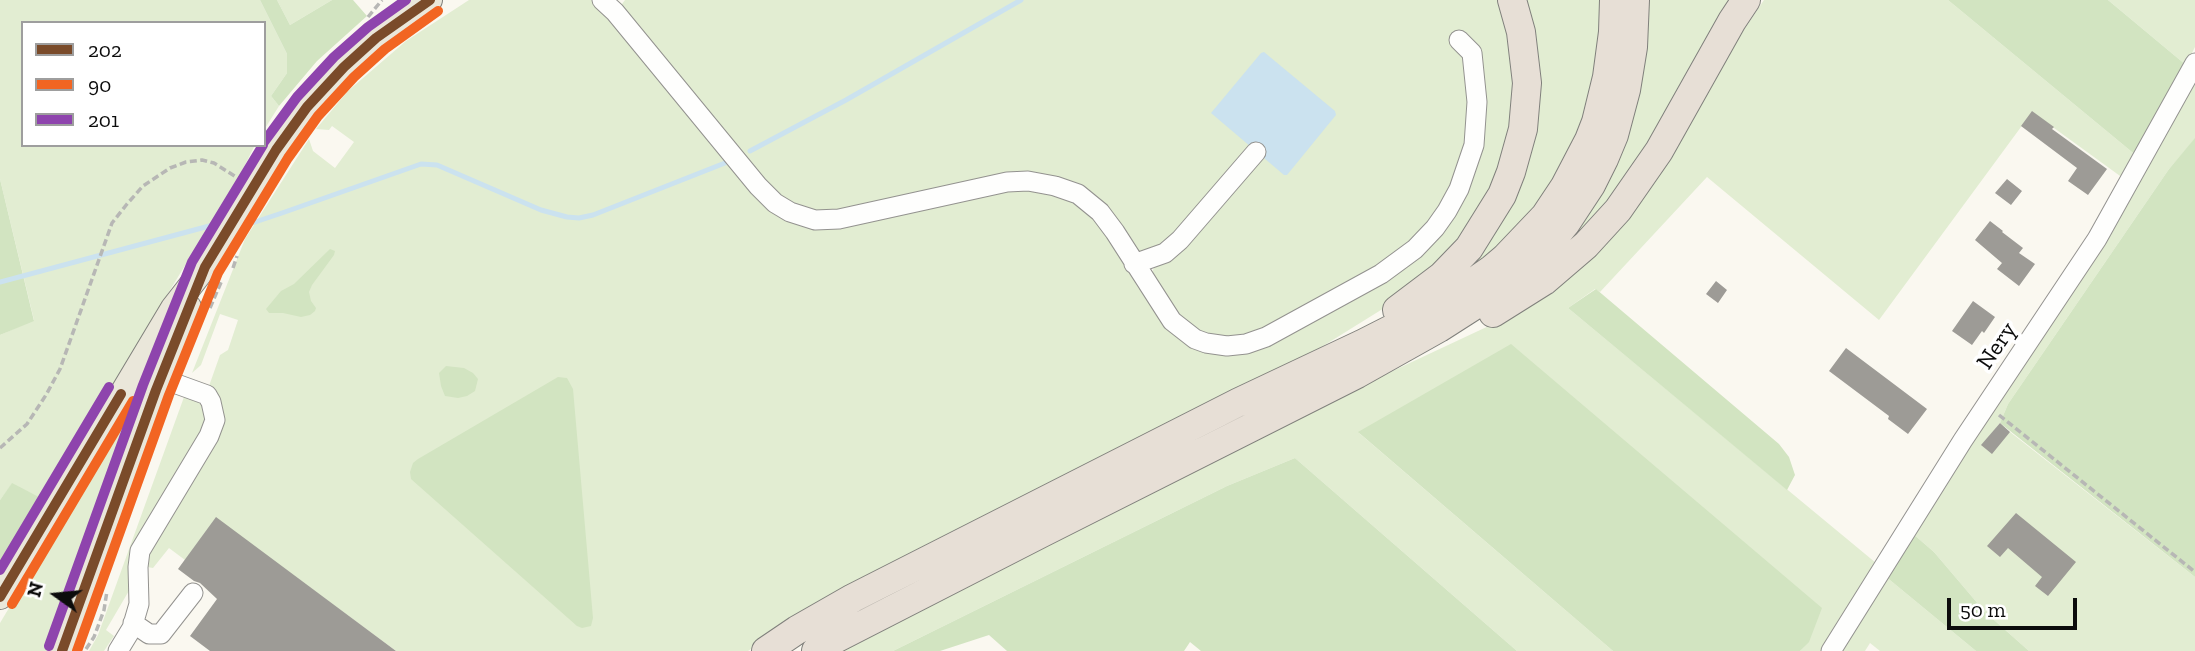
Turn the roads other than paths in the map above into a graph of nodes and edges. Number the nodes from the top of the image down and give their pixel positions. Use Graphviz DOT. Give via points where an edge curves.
graph roads {
  1 [pos="430,0"];
  2 [pos="1512,0"];
  3 [pos="1614,0"];
  4 [pos="1635,0"];
  5 [pos="1746,0"];
  6 [pos="608,2"];
  7 [pos="1458,40"];
  8 [pos="2195,63"];
  9 [pos="1256,152"];
  10 [pos="1134,264"];
  11 [pos="205,267"];
  12 [pos="1357,374"];
  13 [pos="160,378"];
  14 [pos="121,394"];
  15 [pos="1237,403"];
  16 [pos="193,593"];
  17 [pos="0,597"];
  18 [pos="133,623"];
  19 [pos="62,651"];
  20 [pos="118,651"];
  21 [pos="766,651"];
  22 [pos="816,651"];
  23 [pos="1831,651"];
  1 -- 11 [label="main road" via="376,38 296,121"];
  2 -- 15 [label="highway" via="1525,58 1523,129 1502,195 1480,232 1448,270 1410,301"];
  3 -- 15 [label="highway" via="1610,58 1596,122 1565,186 1531,232 1462,290"];
  4 -- 12 [label="highway" via="1621,112 1600,168 1566,223 1503,287"];
  5 -- 12 [label="highway" via="1659,151 1603,229 1544,281 1495,311 1452,335"];
  6 -- 10 [label="street" via="758,186 790,212 815,220 839,219 997,183 1040,182 1089,201"];
  7 -- 10 [label="street" via="1472,53 1477,122 1472,156 1447,211 1430,234 1392,267 1266,337 1227,346 1195,338 1172,321"];
  8 -- 23 [label="street, Nery" via="2097,239"];
  9 -- 10 [label="street" via="1180,240 1165,253"];
  11 -- 13 [label="main road"];
  11 -- 14 [label="main road" via="173,307"];
  12 -- 22 [label="highway"];
  13 -- 14 [label="street"];
  13 -- 18 [label="street" via="207,395 215,420 140,551 139,604"];
  13 -- 19 [label="main road"];
  14 -- 17 [label="main road"];
  15 -- 21 [label="highway" via="853,598"];
  16 -- 18 [label="street" via="161,634 149,634"];
  18 -- 20 [label="street"];
}
